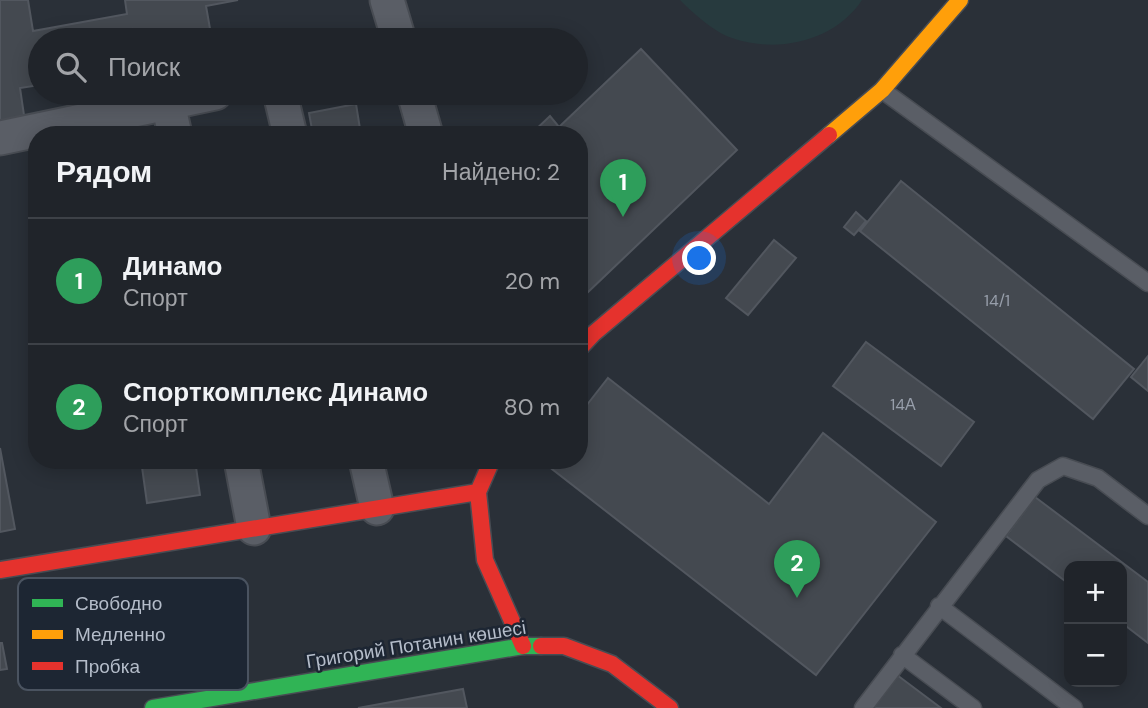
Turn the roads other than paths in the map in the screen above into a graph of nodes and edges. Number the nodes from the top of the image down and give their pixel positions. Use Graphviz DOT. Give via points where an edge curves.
graph roads {
  1 [pos="387,0"];
  2 [pos="960,0"];
  3 [pos="395,28"];
  4 [pos="882,90"];
  5 [pos="158,105"];
  6 [pos="168,105"];
  7 [pos="284,105"];
  8 [pos="417,105"];
  9 [pos="58,126"];
  10 [pos="173,126"];
  11 [pos="288,126"];
  12 [pos="423,126"];
  13 [pos="28,132"];
  14 [pos="0,138"];
  15 [pos="1148,283"];
  16 [pos="588,339"];
  17 [pos="243,469"];
  18 [pos="368,469"];
  19 [pos="488,469"];
  20 [pos="478,492"];
  21 [pos="377,508"];
  22 [pos="1148,516"];
  23 [pos="254,528"];
  24 [pos="0,570"];
  25 [pos="939,606"];
  26 [pos="523,646"];
  27 [pos="902,655"];
  28 [pos="154,708"];
  29 [pos="670,708"];
  30 [pos="863,708"];
  31 [pos="973,708"];
  32 [pos="1074,708"];
  1 -- 3 [label="street"];
  2 -- 4 [label="street"];
  4 -- 15 [label="lane"];
  4 -- 16 [label="street"];
  5 -- 9 [label="street"];
  6 -- 10 [label="street"];
  7 -- 11 [label="street"];
  8 -- 12 [label="street"];
  13 -- 14 [label="street"];
  17 -- 23 [label="street"];
  18 -- 21 [label="street"];
  19 -- 20 [label="street"];
  20 -- 21 [label="street"];
  20 -- 26 [label="street" via="485,560"];
  21 -- 23 [label="street"];
  22 -- 25 [label="lane" via="1098,478 1063,466 1038,480"];
  23 -- 24 [label="street"];
  25 -- 27 [label="lane"];
  25 -- 32 [label="lane"];
  26 -- 28 [label="street, Григорий Потанин көшесі"];
  26 -- 29 [label="street, Григорий Потанин көшесі" via="564,646 612,664"];
  27 -- 30 [label="lane"];
  27 -- 31 [label="lane"];
}
